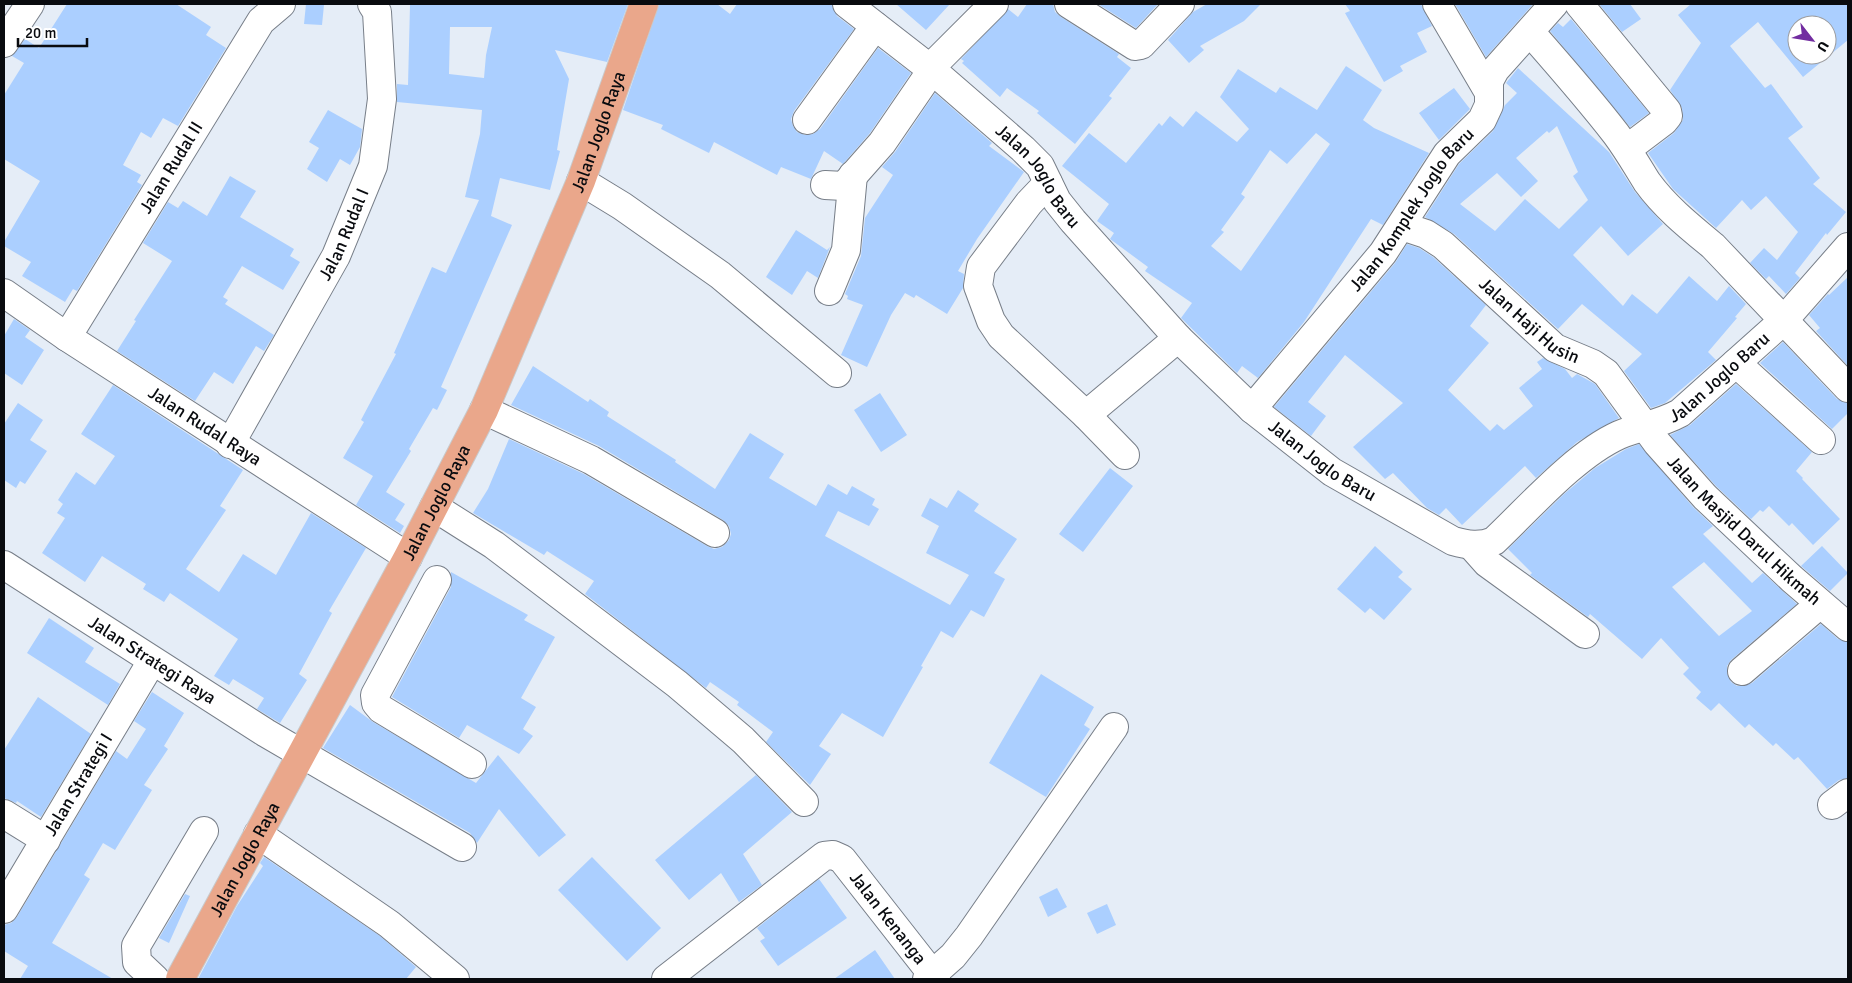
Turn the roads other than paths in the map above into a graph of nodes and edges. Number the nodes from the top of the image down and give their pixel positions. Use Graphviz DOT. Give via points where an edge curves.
graph roads {
  1 [pos="30,4"];
  2 [pos="372,4"];
  3 [pos="644,4"];
  4 [pos="847,4"];
  5 [pos="994,4"];
  6 [pos="1070,4"];
  7 [pos="1180,4"];
  8 [pos="1436,4"];
  9 [pos="1554,4"];
  10 [pos="1579,4"];
  11 [pos="273,6"];
  12 [pos="875,26"];
  13 [pos="1531,33"];
  14 [pos="4,43"];
  15 [pos="931,69"];
  16 [pos="1488,91"];
  17 [pos="807,120"];
  18 [pos="1628,149"];
  19 [pos="853,175"];
  20 [pos="581,180"];
  21 [pos="1048,183"];
  22 [pos="824,185"];
  23 [pos="1402,226"];
  24 [pos="1847,251"];
  25 [pos="829,290"];
  26 [pos="4,293"];
  27 [pos="1783,321"];
  28 [pos="67,337"];
  29 [pos="1178,338"];
  30 [pos="1736,363"];
  31 [pos="837,373"];
  32 [pos="1848,388"];
  33 [pos="1252,408"];
  34 [pos="484,410"];
  35 [pos="1086,415"];
  36 [pos="1646,427"];
  37 [pos="1821,440"];
  38 [pos="230,444"];
  39 [pos="1125,455"];
  40 [pos="434,507"];
  41 [pos="715,533"];
  42 [pos="1471,545"];
  43 [pos="408,558"];
  44 [pos="4,565"];
  45 [pos="437,580"];
  46 [pos="1820,604"];
  47 [pos="371,623"];
  48 [pos="1848,627"];
  49 [pos="1585,634"];
  50 [pos="402,641"];
  51 [pos="152,661"];
  52 [pos="1742,671"];
  53 [pos="1114,727"];
  54 [pos="301,754"];
  55 [pos="472,764"];
  56 [pos="804,802"];
  57 [pos="4,814"];
  58 [pos="204,831"];
  59 [pos="258,834"];
  60 [pos="46,840"];
  61 [pos="462,847"];
  62 [pos="4,908"];
  63 [pos="932,978"];
  64 [pos="155,979"];
  65 [pos="180,979"];
  66 [pos="455,979"];
  67 [pos="666,979"];
  1 -- 14 [label="street"];
  2 -- 38 [label="street, Jalan Rudal I" via="378,12 382,99 373,166 336,256"];
  3 -- 20 [label="main road, Jalan Joglo Raya"];
  4 -- 12 [label="street, Jalan Joglo Baru"];
  5 -- 15 [label="street"];
  6 -- 7 [label="street" via="1136,46 1141,45"];
  8 -- 16 [label="street"];
  9 -- 13 [label="street, Jalan Komplek Joglo Baru"];
  10 -- 18 [label="street" via="1667,111 1664,121"];
  11 -- 28 [label="street, Jalan Rudal II"];
  12 -- 15 [label="street, Jalan Joglo Baru"];
  12 -- 17 [label="street"];
  13 -- 16 [label="street, Jalan Komplek Joglo Baru" via="1495,70"];
  13 -- 18 [label="street"];
  15 -- 19 [label="street" via="882,143"];
  15 -- 21 [label="street, Jalan Joglo Baru" via="1029,154 1040,166"];
  16 -- 23 [label="street, Jalan Komplek Joglo Baru" via="1488,105 1482,120 1447,154"];
  18 -- 27 [label="street" via="1660,197 1713,246"];
  19 -- 22 [label="street" via="844,186"];
  19 -- 25 [label="street" via="846,250"];
  20 -- 31 [label="street" via="720,275"];
  20 -- 34 [label="main road, Jalan Joglo Raya"];
  21 -- 29 [label="street, Jalan Joglo Baru" via="1073,221"];
  21 -- 35 [label="street" via="981,267 978,286 1000,336"];
  23 -- 33 [label="street, Jalan Komplek Joglo Baru" via="1383,254"];
  23 -- 36 [label="street, Jalan Haji Husin" via="1426,234 1442,245 1555,348 1606,373"];
  24 -- 27 [label="street, Jalan Joglo Baru"];
  26 -- 28 [label="street, Jalan Rudal Raya"];
  27 -- 30 [label="street, Jalan Joglo Baru"];
  27 -- 32 [label="street"];
  28 -- 38 [label="street, Jalan Rudal Raya"];
  29 -- 33 [label="street, Jalan Joglo Baru"];
  29 -- 35 [label="street"];
  30 -- 36 [label="street, Jalan Joglo Baru" via="1680,413"];
  30 -- 37 [label="street"];
  33 -- 42 [label="street, Jalan Joglo Baru" via="1332,472 1453,541"];
  34 -- 40 [label="main road, Jalan Joglo Raya"];
  34 -- 41 [label="street" via="591,460"];
  35 -- 39 [label="street"];
  36 -- 42 [label="street, Jalan Joglo Baru" via="1618,436 1571,467 1494,541 1483,546"];
  36 -- 46 [label="street, Jalan Masjid Darul Hikmah" via="1705,497"];
  38 -- 43 [label="street, Jalan Rudal Raya"];
  40 -- 43 [label="main road, Jalan Joglo Raya"];
  40 -- 56 [label="street" via="494,545 677,684 743,740"];
  42 -- 49 [label="street" via="1486,563"];
  43 -- 47 [label="main road, Jalan Joglo Raya"];
  44 -- 51 [label="street, Jalan Strategi Raya"];
  45 -- 50 [label="street"];
  46 -- 48 [label="street, Jalan Masjid Darul Hikmah"];
  46 -- 52 [label="street"];
  47 -- 50 [label="street"];
  47 -- 54 [label="main road, Jalan Joglo Raya"];
  50 -- 55 [label="street" via="375,695 376,703"];
  51 -- 54 [label="street, Jalan Strategi Raya"];
  51 -- 60 [label="street, Jalan Strategi I"];
  53 -- 63 [label="street" via="979,923"];
  54 -- 59 [label="main road, Jalan Joglo Raya"];
  54 -- 61 [label="street, Jalan Strategi Raya"];
  57 -- 60 [label="street"];
  58 -- 64 [label="street" via="136,946 137,962"];
  59 -- 65 [label="main road, Jalan Joglo Raya"];
  59 -- 66 [label="street" via="389,924"];
  60 -- 62 [label="street, Jalan Strategi I"];
  63 -- 67 [label="street, Jalan Kenanga" via="838,856 824,856"];
}
